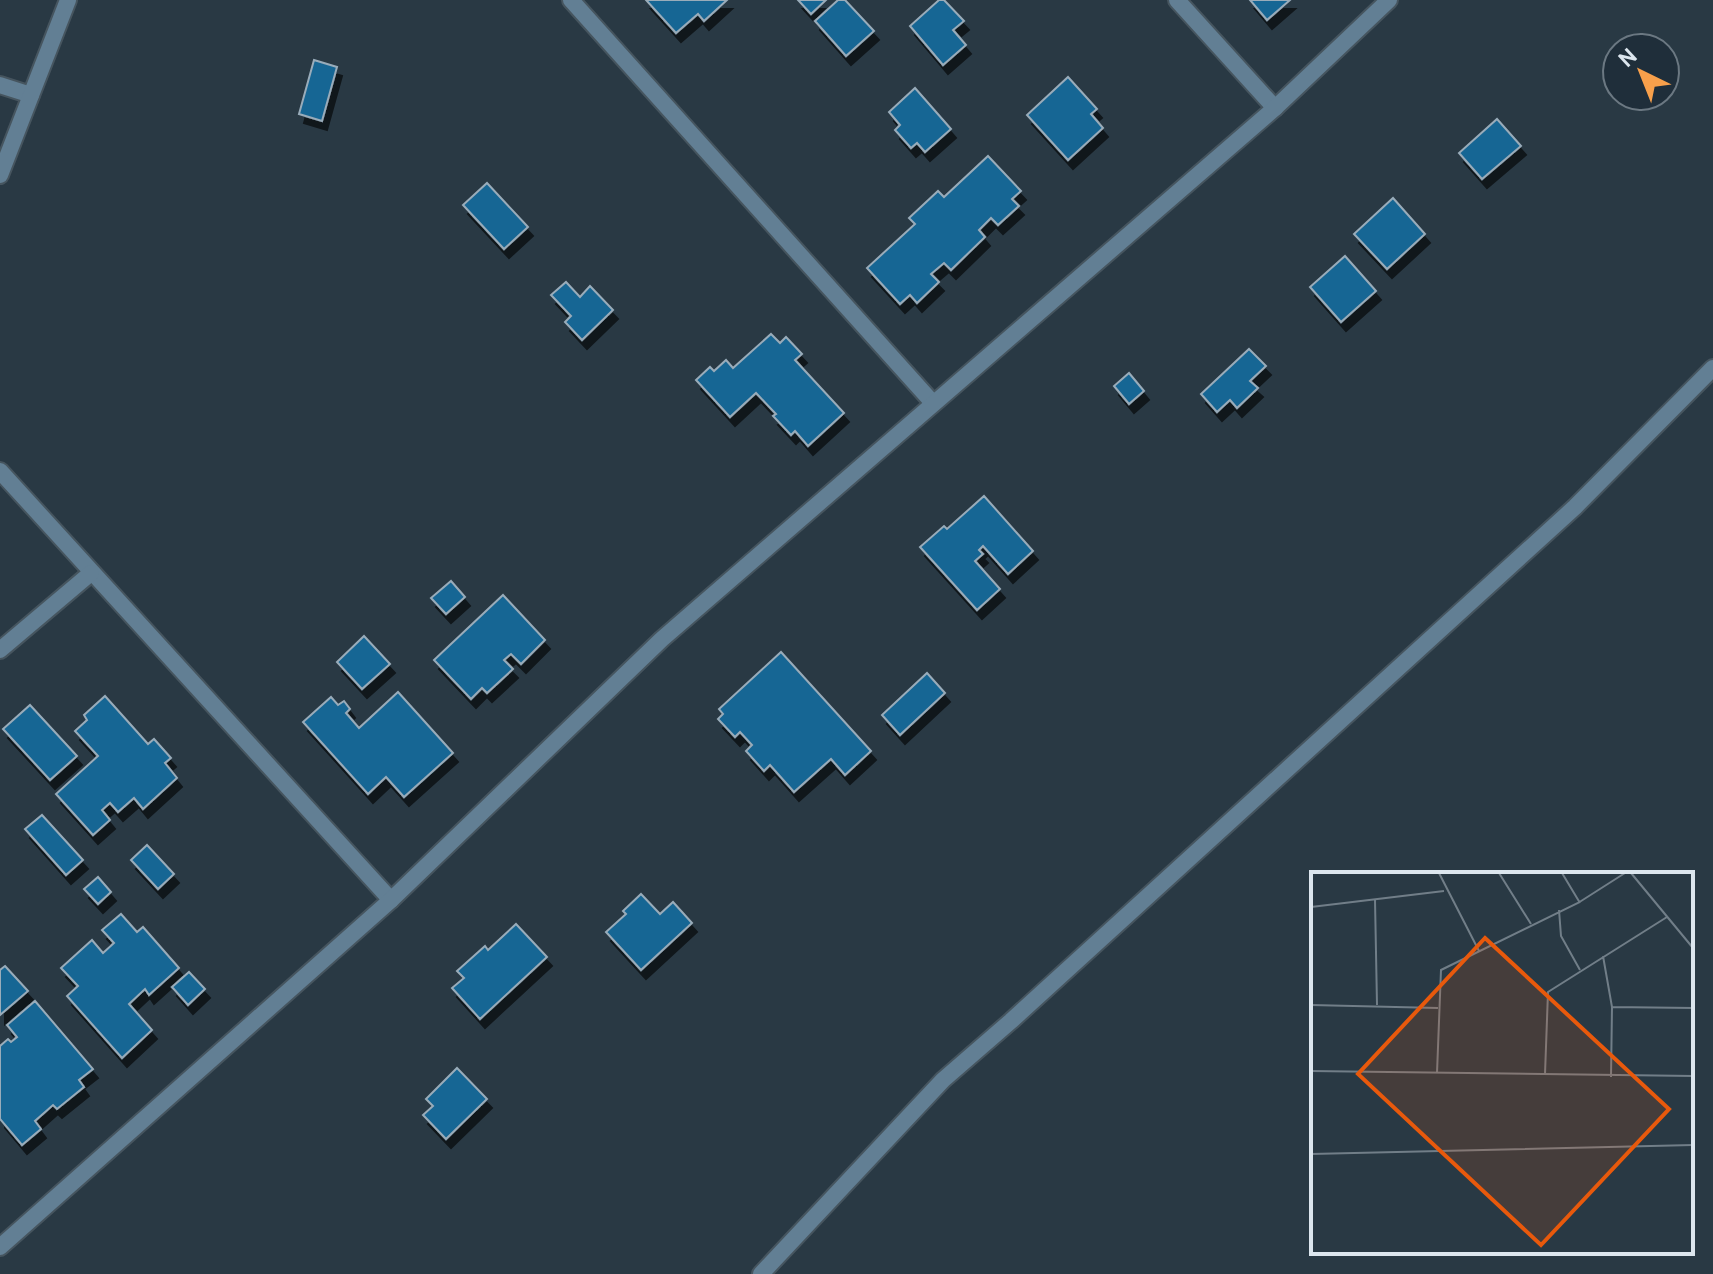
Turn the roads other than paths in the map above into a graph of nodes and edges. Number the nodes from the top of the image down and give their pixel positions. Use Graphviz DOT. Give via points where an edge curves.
graph roads {
  1 [pos="68,0"];
  2 [pos="571,0"];
  3 [pos="1177,0"];
  4 [pos="1389,0"];
  5 [pos="0,85"];
  6 [pos="31,95"];
  7 [pos="1275,108"];
  8 [pos="0,175"];
  9 [pos="1713,368"];
  10 [pos="933,403"];
  11 [pos="0,471"];
  12 [pos="91,573"];
  13 [pos="0,650"];
  14 [pos="391,900"];
  15 [pos="0,1247"];
  16 [pos="761,1274"];
  1 -- 6 [label="street"];
  2 -- 10 [label="street"];
  3 -- 7 [label="street"];
  4 -- 7 [label="street"];
  5 -- 6 [label="street"];
  6 -- 8 [label="street"];
  7 -- 10 [label="street"];
  9 -- 16 [label="street" via="1575,507 943,1080"];
  10 -- 14 [label="street" via="662,639"];
  11 -- 12 [label="street"];
  12 -- 13 [label="street"];
  12 -- 14 [label="street"];
  14 -- 15 [label="street"];
}
